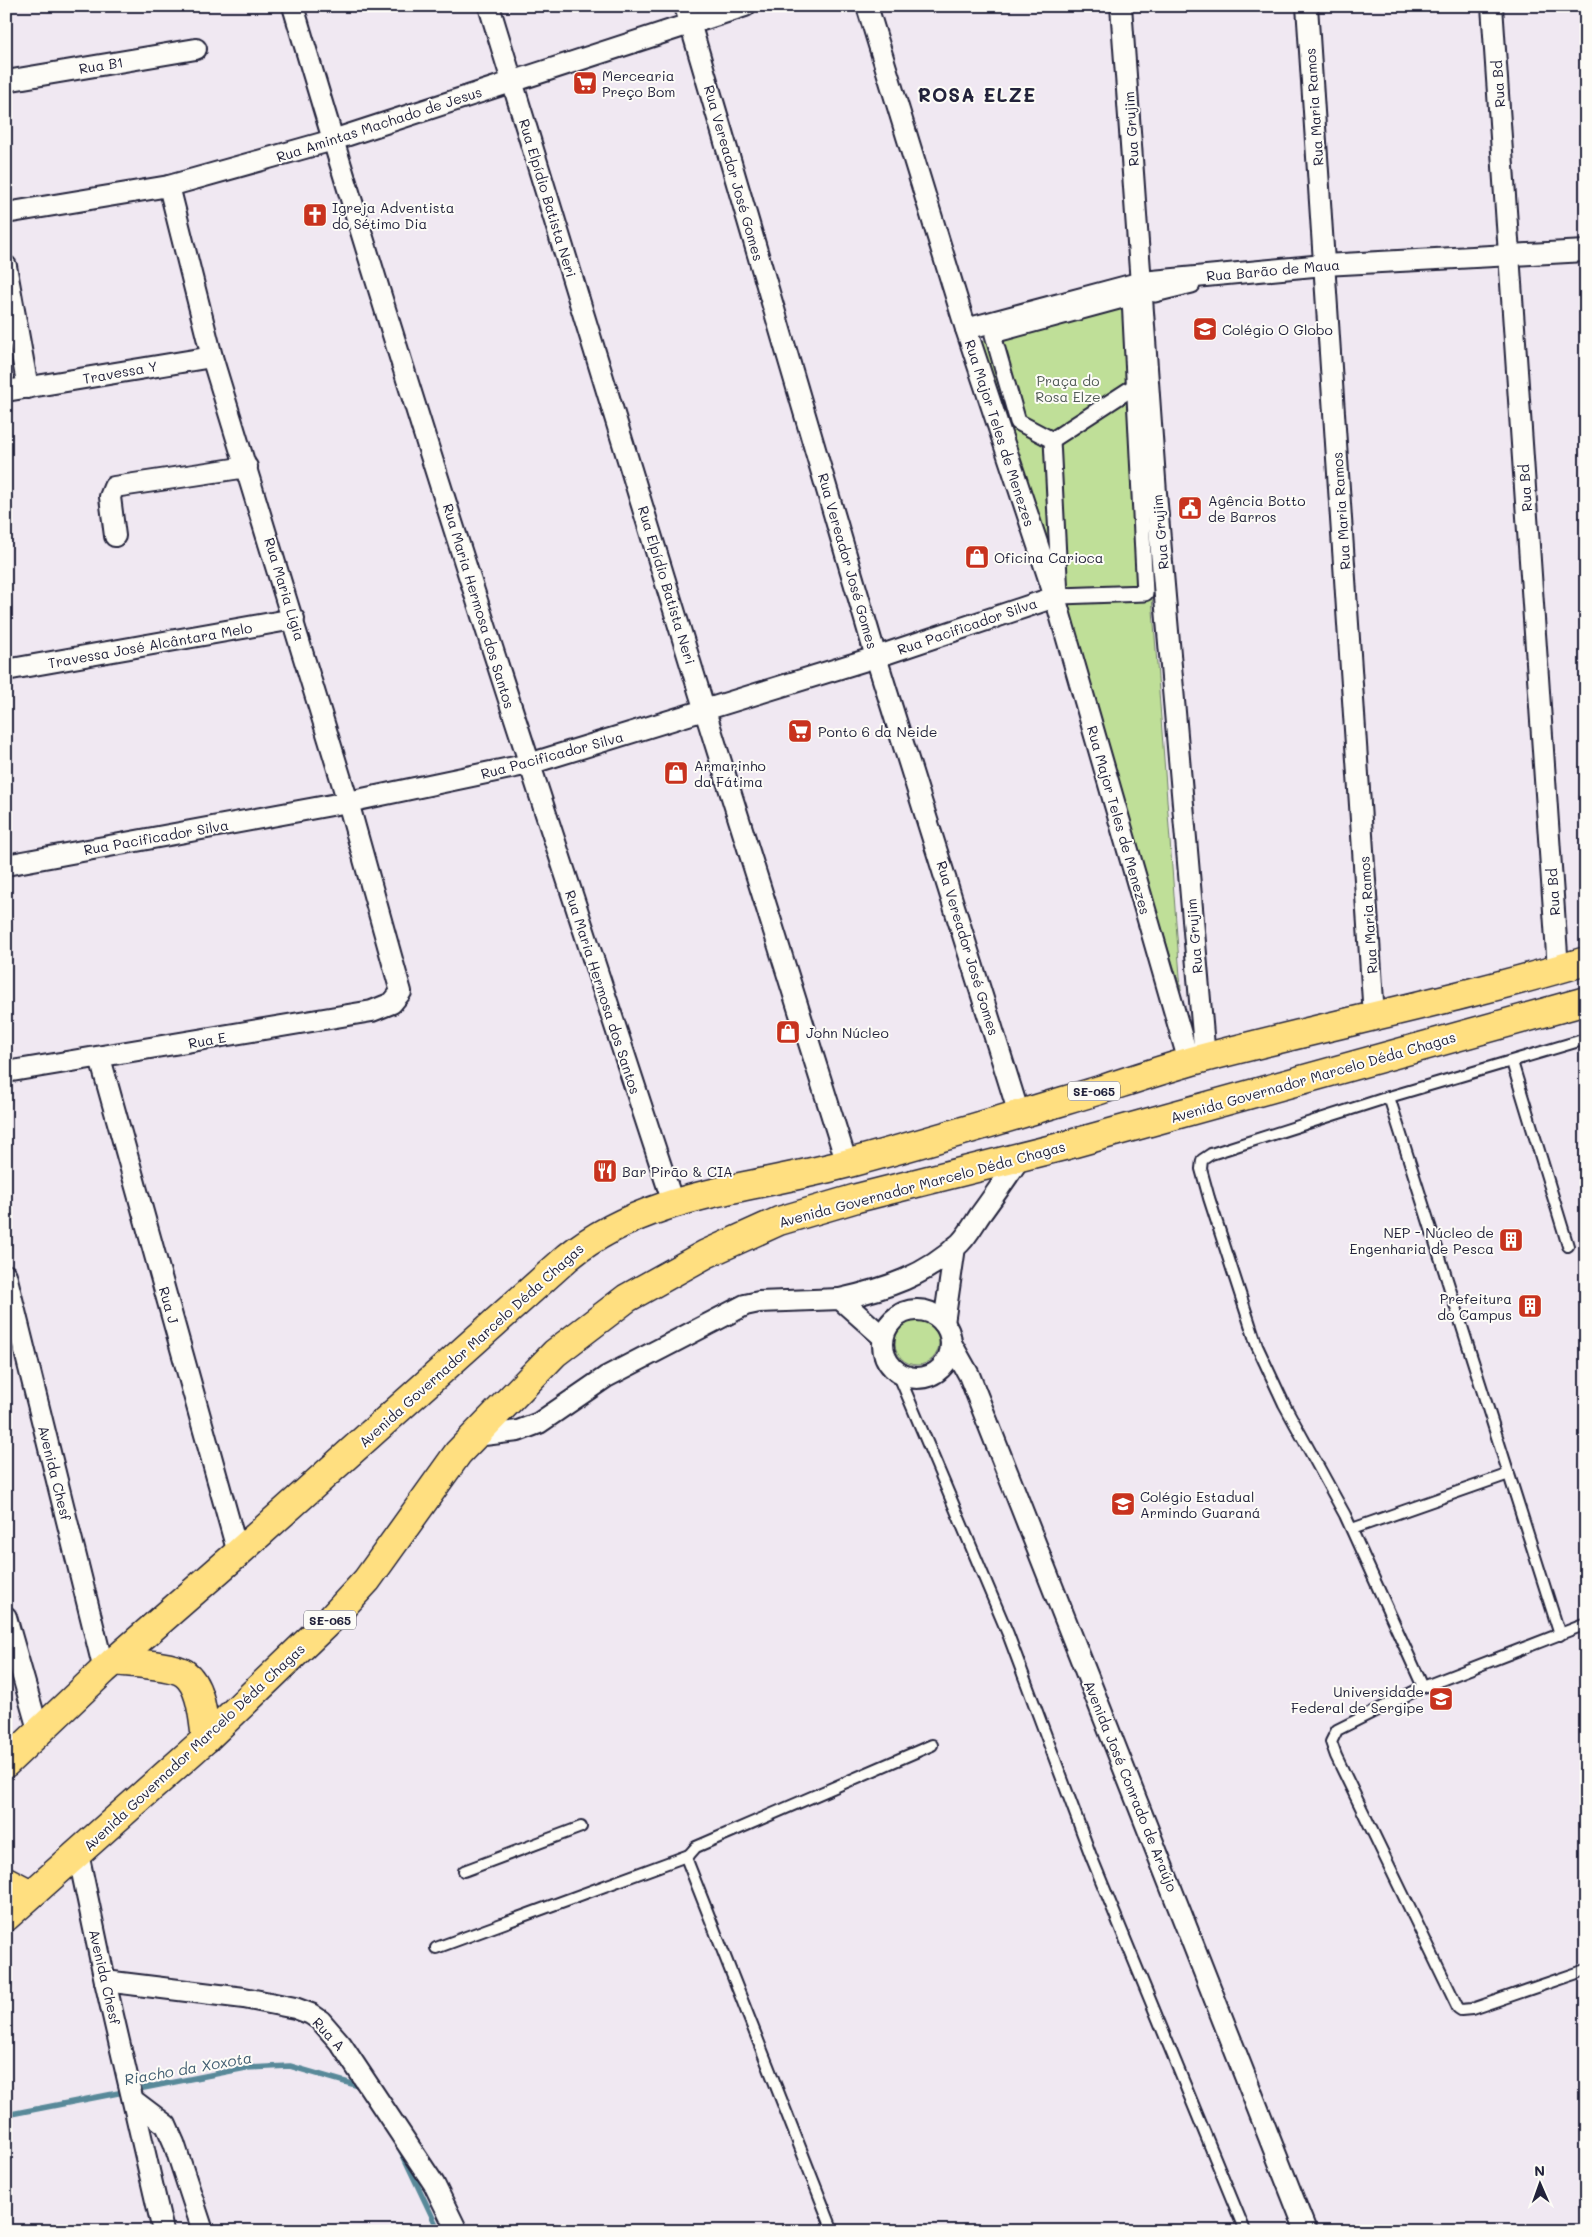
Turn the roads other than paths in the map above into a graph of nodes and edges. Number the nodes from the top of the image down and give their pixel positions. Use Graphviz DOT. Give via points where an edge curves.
graph roads {
  1 [pos="293,6"];
  2 [pos="489,6"];
  3 [pos="745,6"];
  4 [pos="867,6"];
  5 [pos="1121,6"];
  6 [pos="1307,6"];
  7 [pos="1492,6"];
  8 [pos="688,15"];
  9 [pos="196,49"];
  10 [pos="6,81"];
  11 [pos="512,81"];
  12 [pos="333,140"];
  13 [pos="169,186"];
  14 [pos="6,213"];
  15 [pos="1586,251"];
  16 [pos="1504,261"];
  17 [pos="1586,261"];
  18 [pos="6,266"];
  19 [pos="1319,270"];
  20 [pos="1148,288"];
  21 [pos="966,329"];
  22 [pos="212,356"];
  23 [pos="1135,386"];
  24 [pos="28,388"];
  25 [pos="6,391"];
  26 [pos="1052,440"];
  27 [pos="247,467"];
  28 [pos="115,536"];
  29 [pos="1055,597"];
  30 [pos="294,620"];
  31 [pos="876,657"];
  32 [pos="6,670"];
  33 [pos="705,711"];
  34 [pos="529,764"];
  35 [pos="348,802"];
  36 [pos="6,865"];
  37 [pos="1586,961"];
  38 [pos="1558,969"];
  39 [pos="401,992"];
  40 [pos="1586,1001"];
  41 [pos="1374,1016"];
  42 [pos="1586,1040"];
  43 [pos="100,1058"];
  44 [pos="1197,1060"];
  45 [pos="1512,1062"];
  46 [pos="6,1072"];
  47 [pos="1389,1097"];
  48 [pos="1020,1114"];
  49 [pos="1020,1158"];
  50 [pos="847,1164"];
  51 [pos="673,1203"];
  52 [pos="1568,1246"];
  53 [pos="955,1247"];
  54 [pos="6,1275"];
  55 [pos="840,1299"];
  56 [pos="944,1323"];
  57 [pos="883,1337"];
  58 [pos="951,1343"];
  59 [pos="897,1371"];
  60 [pos="476,1436"];
  61 [pos="1509,1474"];
  62 [pos="1352,1529"];
  63 [pos="238,1553"];
  64 [pos="6,1617"];
  65 [pos="1586,1624"];
  66 [pos="1560,1635"];
  67 [pos="108,1666"];
  68 [pos="1423,1687"];
  69 [pos="39,1733"];
  70 [pos="206,1739"];
  71 [pos="932,1745"];
  72 [pos="8,1764"];
  73 [pos="581,1827"];
  74 [pos="78,1853"];
  75 [pos="689,1855"];
  76 [pos="464,1871"];
  77 [pos="6,1880"];
  78 [pos="31,1894"];
  79 [pos="6,1917"];
  80 [pos="436,1948"];
  81 [pos="1586,1970"];
  82 [pos="105,1981"];
  83 [pos="133,2100"];
  84 [pos="163,2231"];
  85 [pos="203,2231"];
  86 [pos="457,2231"];
  87 [pos="833,2231"];
  88 [pos="1246,2231"];
  89 [pos="1306,2231"];
  1 -- 12 [label="street, Rua Maria Hermosa dos Santos"];
  2 -- 11 [label="street, Rua Elpídio Batista Neri"];
  3 -- 8 [label="street, Rua Amintas Machado de Jesus"];
  4 -- 21 [label="street, Rua Major Teles de Menezes"];
  5 -- 20 [label="street, Rua Grujim"];
  6 -- 19 [label="street, Rua Maria Ramos"];
  7 -- 16 [label="street, Rua Bd"];
  8 -- 11 [label="street, Rua Amintas Machado de Jesus"];
  8 -- 31 [label="street, Rua Vereador José Gomes"];
  9 -- 10 [label="street, Rua B1"];
  11 -- 12 [label="street, Rua Amintas Machado de Jesus"];
  11 -- 33 [label="street, Rua Elpídio Batista Neri"];
  12 -- 13 [label="street, Rua Amintas Machado de Jesus"];
  12 -- 34 [label="street, Rua Maria Hermosa dos Santos"];
  13 -- 14 [label="street, Rua Amintas Machado de Jesus"];
  13 -- 22 [label="street, Rua Maria Ligia"];
  15 -- 16 [label="street, Rua Barão de Maua"];
  16 -- 17 [label="street"];
  16 -- 19 [label="street, Rua Barão de Maua"];
  16 -- 38 [label="street, Rua Bd"];
  18 -- 24 [label="street"];
  19 -- 20 [label="street, Rua Barão de Maua"];
  19 -- 41 [label="street, Rua Maria Ramos"];
  20 -- 21 [label="street, Rua Barão de Maua"];
  20 -- 44 [label="street, Rua Grujim" via="1156,492"];
  21 -- 29 [label="street, Rua Major Teles de Menezes"];
  22 -- 24 [label="street, Travessa Y"];
  22 -- 27 [label="street, Rua Maria Ligia"];
  23 -- 26 [label="street"];
  23 -- 26 [label="street" via="1130,298 993,335 1018,422"];
  23 -- 26 [label="street" via="1146,593 1060,596"];
  24 -- 25 [label="street, Travessa Y"];
  27 -- 28 [label="street" via="114,487 110,497"];
  27 -- 30 [label="street, Rua Maria Ligia"];
  29 -- 31 [label="street, Rua Pacificador Silva"];
  29 -- 44 [label="street, Rua Major Teles de Menezes"];
  30 -- 32 [label="street, Travessa José Alcântara Melo"];
  30 -- 35 [label="street, Rua Maria Ligia"];
  31 -- 33 [label="street, Rua Pacificador Silva"];
  31 -- 48 [label="street, Rua Vereador José Gomes"];
  33 -- 34 [label="street, Rua Pacificador Silva"];
  33 -- 50 [label="street, Rua Elpídio Batista Neri"];
  34 -- 35 [label="street, Rua Pacificador Silva"];
  34 -- 51 [label="street, Rua Maria Hermosa dos Santos"];
  35 -- 36 [label="street, Rua Pacificador Silva"];
  35 -- 39 [label="street, Rua Maria Ligia"];
  37 -- 38 [label="main road, Avenida Governador Marcelo Déda Chagas / SE-065"];
  38 -- 41 [label="main road, Avenida Governador Marcelo Déda Chagas / SE-065"];
  39 -- 43 [label="street, Rua E" via="392,1003 372,1011"];
  40 -- 49 [label="main road, Avenida Governador Marcelo Déda Chagas / SE-065"];
  41 -- 44 [label="main road, Avenida Governador Marcelo Déda Chagas / SE-065"];
  42 -- 45 [label="lane"];
  43 -- 46 [label="street, Rua E"];
  43 -- 63 [label="street, Rua J"];
  44 -- 48 [label="main road, Avenida Governador Marcelo Déda Chagas / SE-065"];
  45 -- 47 [label="lane"];
  45 -- 52 [label="lane"];
  47 -- 61 [label="lane"];
  47 -- 62 [label="lane" via="1211,1154 1201,1164 1257,1346 1284,1404"];
  48 -- 50 [label="main road, Avenida Governador Marcelo Déda Chagas / SE-065"];
  49 -- 53 [label="street"];
  49 -- 60 [label="main road, Avenida Governador Marcelo Déda Chagas / SE-065" via="857,1198 779,1221 706,1254 627,1298 554,1353"];
  50 -- 51 [label="main road, Avenida Governador Marcelo Déda Chagas / SE-065"];
  51 -- 63 [label="main road, Avenida Governador Marcelo Déda Chagas / SE-065" via="587,1241"];
  53 -- 55 [label="street" via="926,1270 906,1280"];
  53 -- 56 [label="street"];
  54 -- 67 [label="street, Avenida Chesf"];
  55 -- 57 [label="street"];
  55 -- 60 [label="street" via="745,1305 606,1377 539,1423 518,1431"];
  56 -- 57 [label="street" via="926,1312 905,1312 887,1326"];
  56 -- 58 [label="street"];
  57 -- 59 [label="street" via="887,1360"];
  58 -- 59 [label="street" via="947,1358 938,1371 916,1378"];
  58 -- 89 [label="street, Avenida José Conrado de Araújo" via="972,1384"];
  59 -- 88 [label="lane" via="1008,1634 1091,1856"];
  60 -- 70 [label="main road, Avenida Governador Marcelo Déda Chagas / SE-065" via="458,1453 351,1598"];
  61 -- 62 [label="lane"];
  61 -- 66 [label="lane"];
  62 -- 68 [label="lane"];
  63 -- 67 [label="main road, Avenida Governador Marcelo Déda Chagas / SE-065"];
  64 -- 69 [label="street"];
  65 -- 66 [label="lane"];
  66 -- 68 [label="lane"];
  67 -- 69 [label="main road, Avenida Governador Marcelo Déda Chagas / SE-065"];
  67 -- 70 [label="main road" via="162,1667 184,1673 201,1702"];
  68 -- 81 [label="lane" via="1337,1730 1331,1742 1455,2004 1462,2010 1472,2009"];
  69 -- 72 [label="main road, Avenida Governador Marcelo Déda Chagas / SE-065"];
  70 -- 74 [label="main road, Avenida Governador Marcelo Déda Chagas / SE-065"];
  71 -- 75 [label="lane" via="696,1847"];
  73 -- 76 [label="lane"];
  74 -- 78 [label="main road, Avenida Governador Marcelo Déda Chagas / SE-065"];
  74 -- 82 [label="street, Avenida Chesf"];
  75 -- 80 [label="lane"];
  75 -- 87 [label="lane" via="689,1866 702,1900"];
  77 -- 78 [label="main road"];
  78 -- 79 [label="main road, Avenida Governador Marcelo Déda Chagas / SE-065"];
  82 -- 83 [label="street, Avenida Chesf"];
  82 -- 86 [label="street, Rua A" via="244,1998 311,2014 341,2044 434,2184"];
  83 -- 84 [label="street, Avenida Chesf"];
  83 -- 85 [label="street" via="166,2125"];
}
